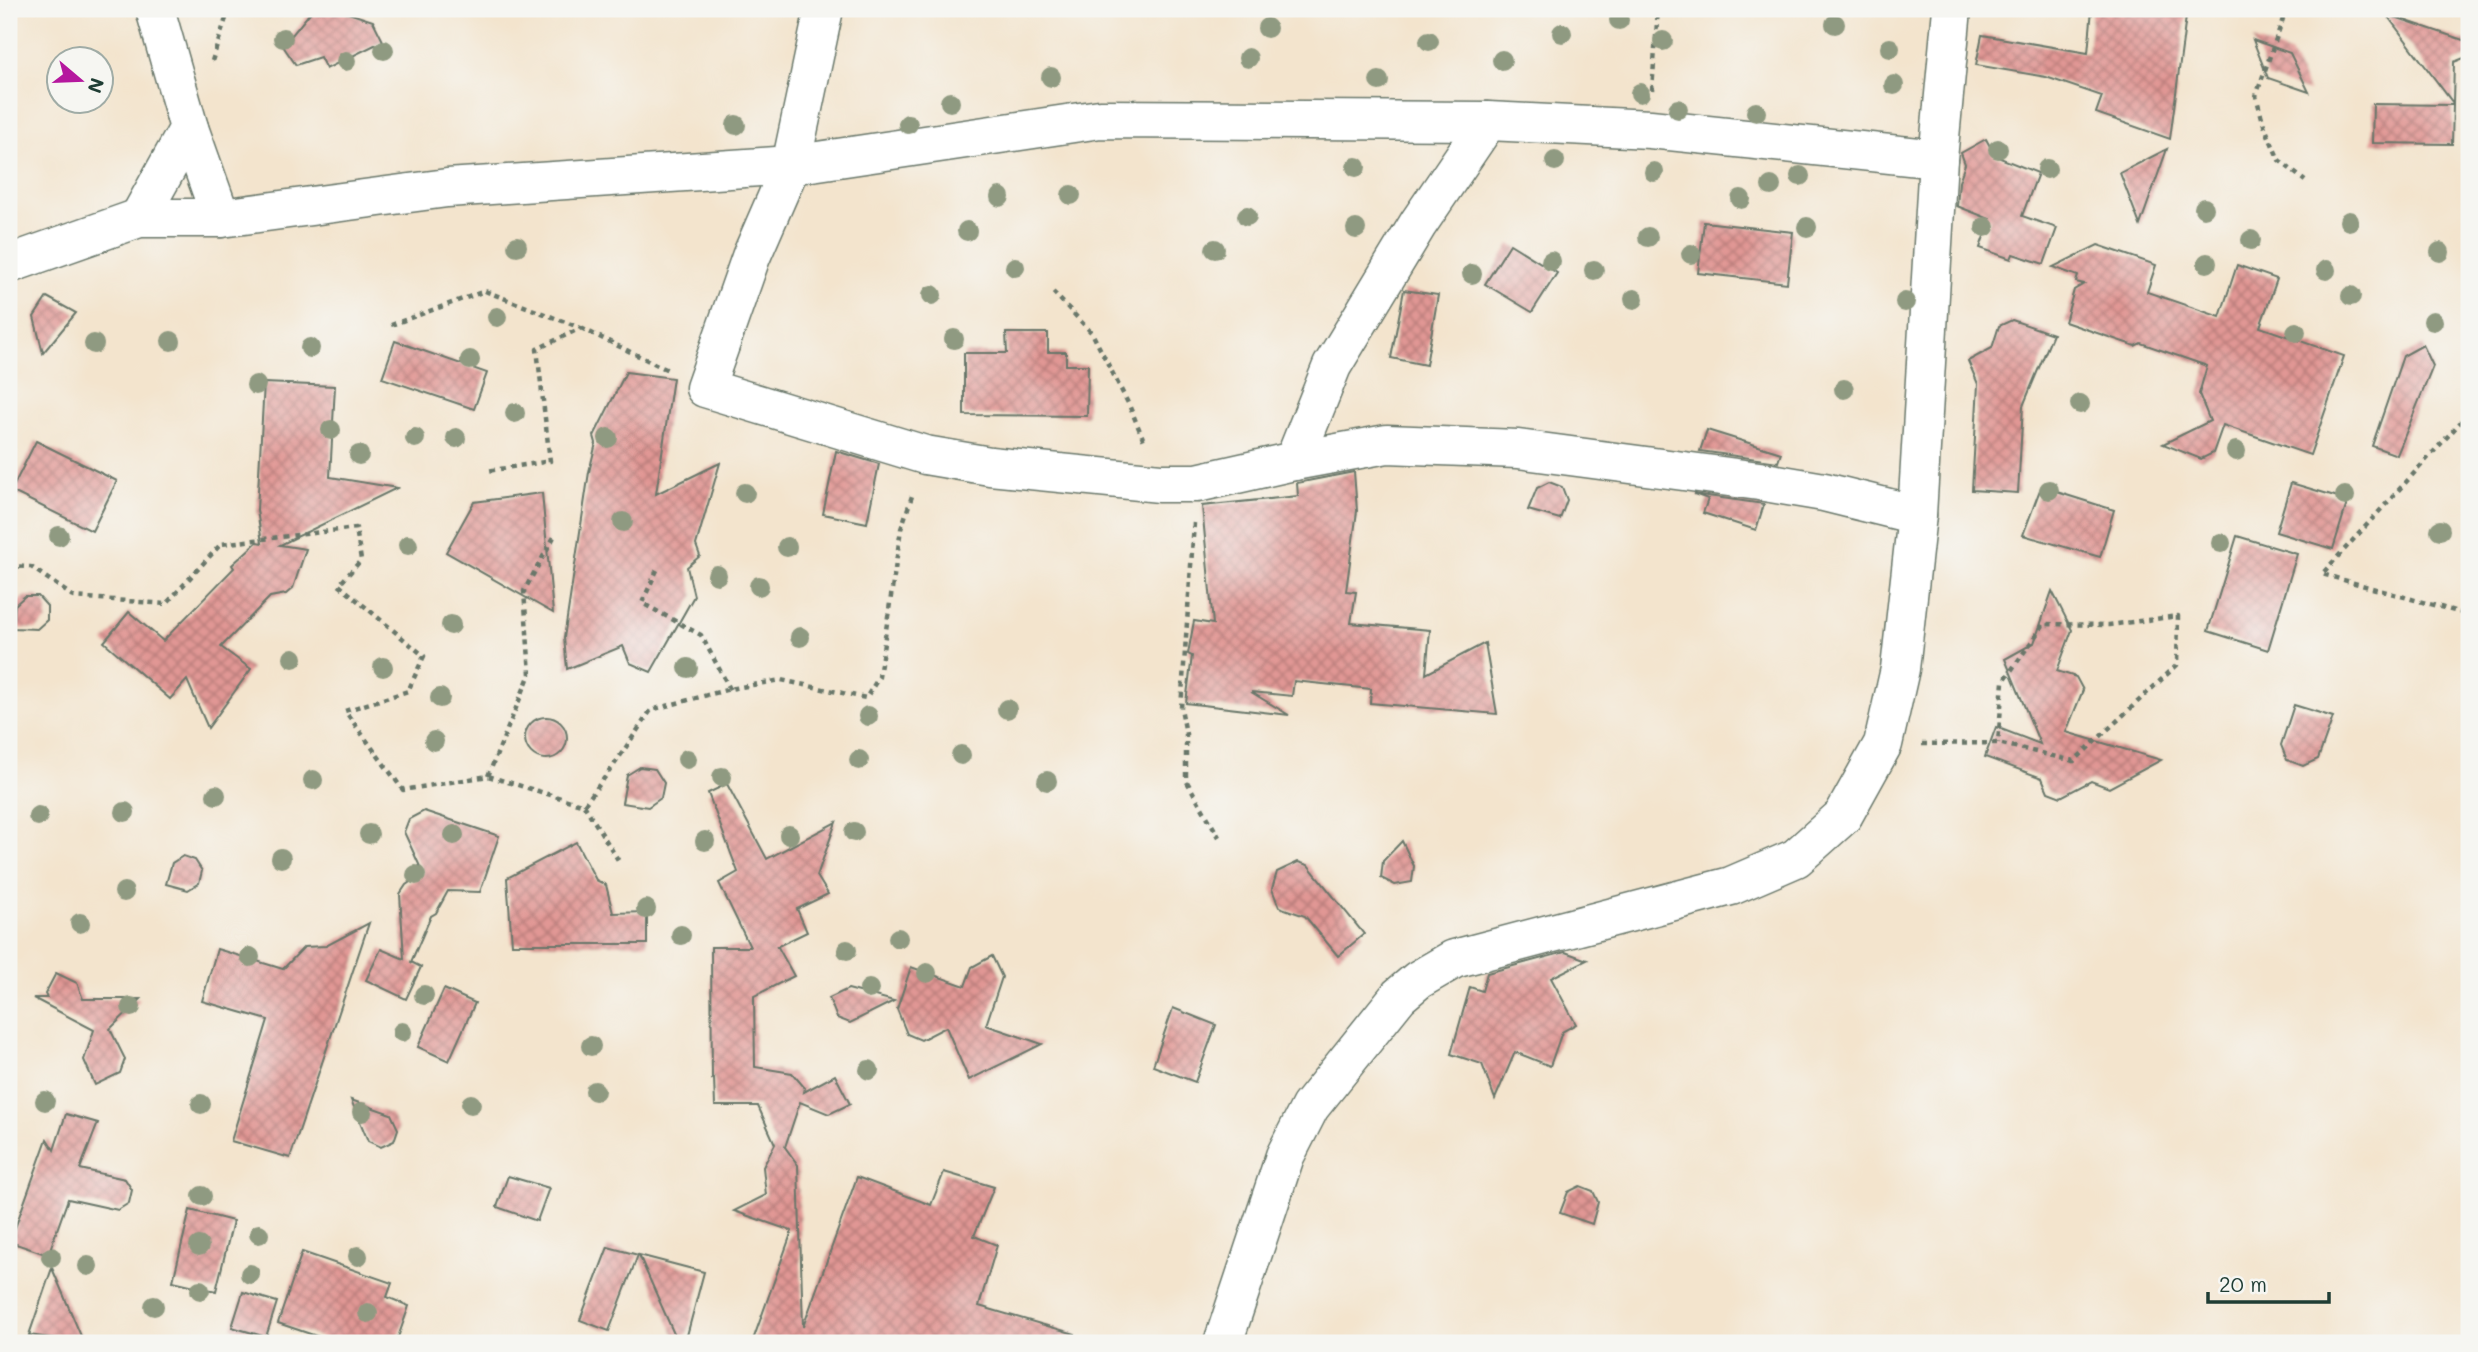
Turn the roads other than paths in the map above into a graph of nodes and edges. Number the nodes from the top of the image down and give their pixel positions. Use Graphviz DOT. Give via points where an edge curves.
graph roads {
  1 [pos="155,9"];
  2 [pos="824,9"];
  3 [pos="1952,9"];
  4 [pos="1489,121"];
  5 [pos="189,128"];
  6 [pos="1938,159"];
  7 [pos="791,164"];
  8 [pos="139,218"];
  9 [pos="220,218"];
  10 [pos="9,264"];
  11 [pos="1294,461"];
  12 [pos="1917,515"];
  13 [pos="1223,1343"];
  1 -- 5 [label="street"];
  2 -- 7 [label="street"];
  3 -- 6 [label="street"];
  4 -- 6 [label="street" via="1650,129"];
  4 -- 7 [label="street" via="1100,120"];
  4 -- 11 [label="street" via="1418,224 1332,366"];
  5 -- 8 [label="street"];
  5 -- 9 [label="street"];
  6 -- 12 [label="street"];
  7 -- 9 [label="street" via="447,188"];
  7 -- 11 [label="street" via="751,257 705,388 925,455 990,466 1179,483"];
  8 -- 9 [label="street"];
  8 -- 10 [label="street"];
  11 -- 12 [label="street" via="1387,444 1518,449 1824,492"];
  12 -- 13 [label="street" via="1900,669 1883,744 1843,816 1796,858 1731,886 1454,959 1399,996 1310,1107 1285,1156"];
}
